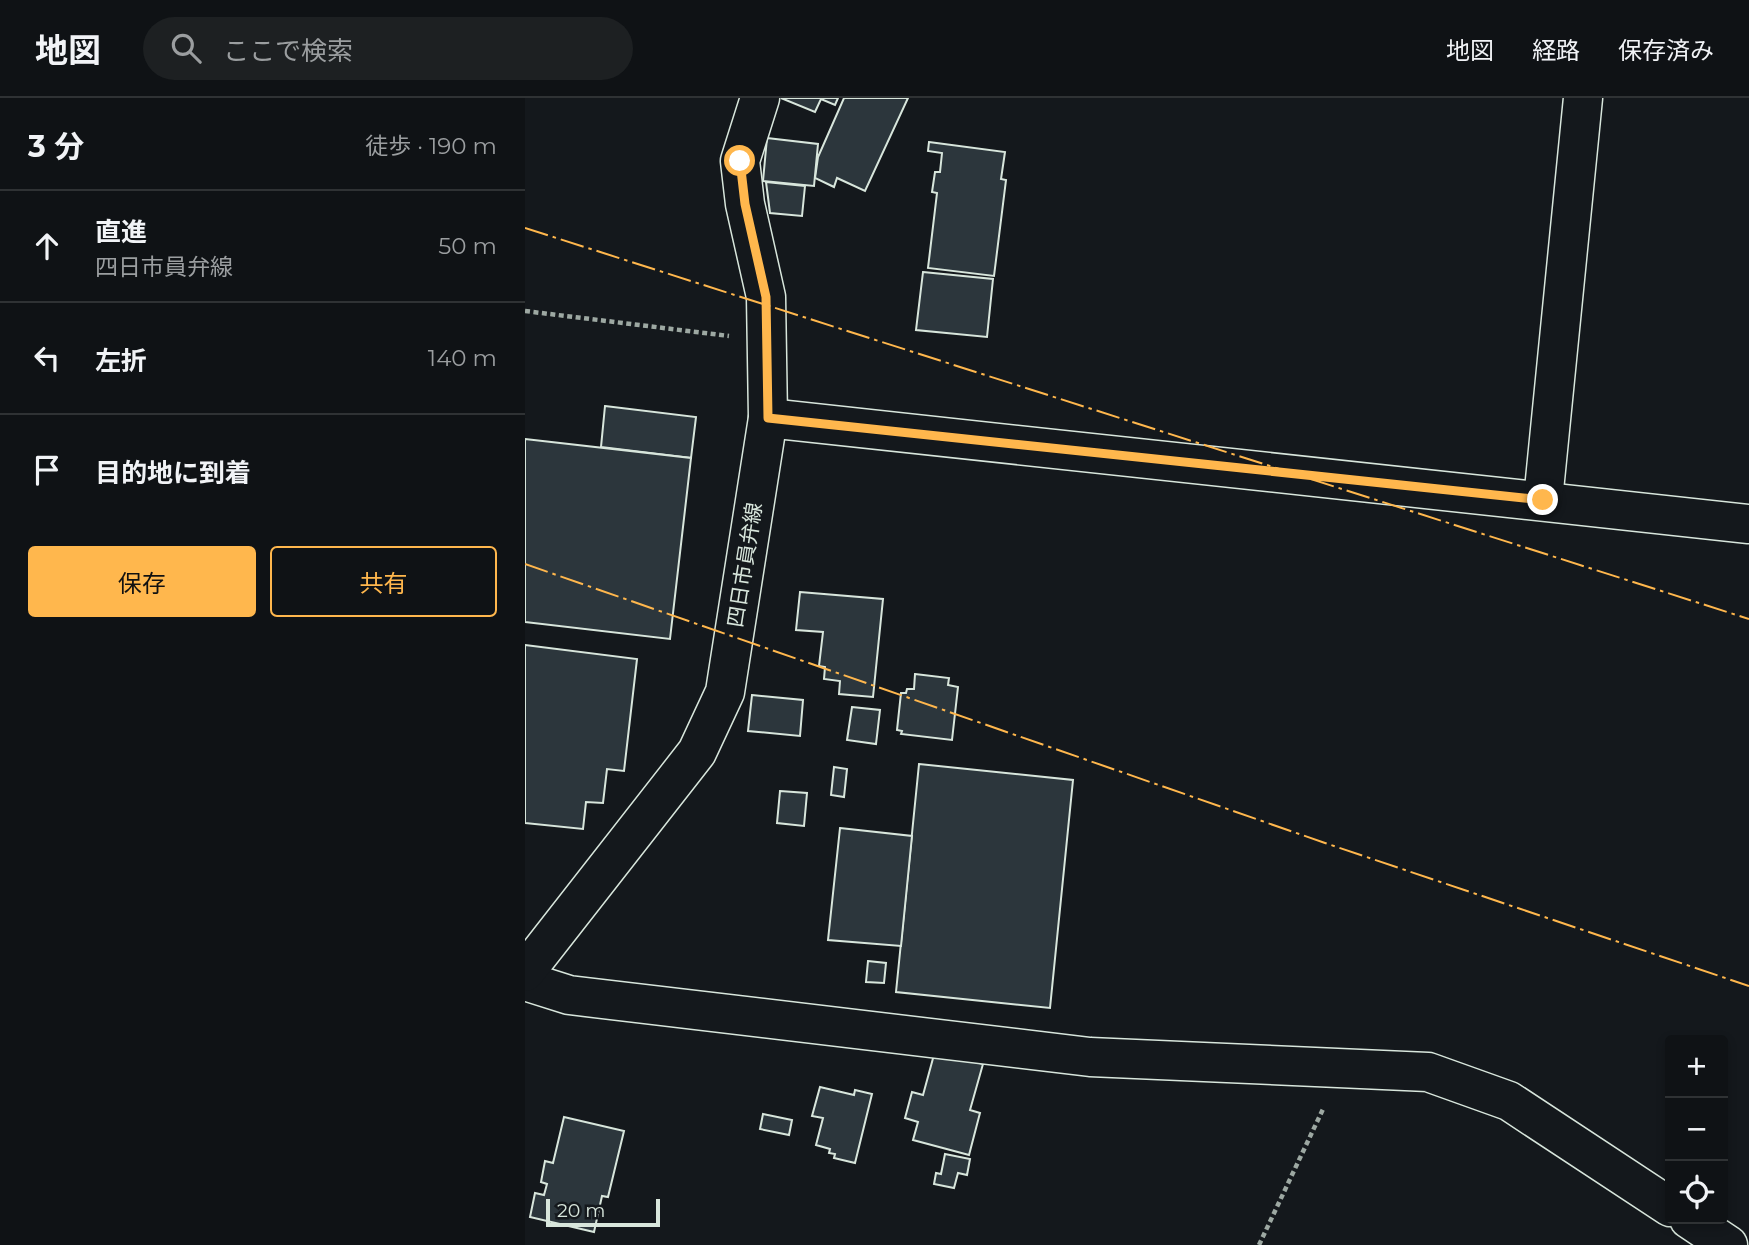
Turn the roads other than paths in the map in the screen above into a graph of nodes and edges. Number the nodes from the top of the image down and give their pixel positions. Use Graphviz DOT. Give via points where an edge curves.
graph roads {
  1 [pos="760,98"];
  2 [pos="1583,98"];
  3 [pos="768,418"];
  4 [pos="1543,500"];
  5 [pos="1749,524"];
  6 [pos="525,972"];
  7 [pos="525,981"];
  8 [pos="1665,1204"];
  9 [pos="1696,1224"];
  10 [pos="1728,1245"];
  1 -- 3 [label="street, 四日市員弁線" via="740,161 766,297"];
  2 -- 4 [label="street"];
  3 -- 4 [label="street"];
  3 -- 6 [label="street, 四日市員弁線" via="725,692 697,752"];
  4 -- 5 [label="street"];
  7 -- 8 [label="street" via="569,995 1090,1057 1428,1072 1509,1101"];
  9 -- 10 [label="street"];
}
